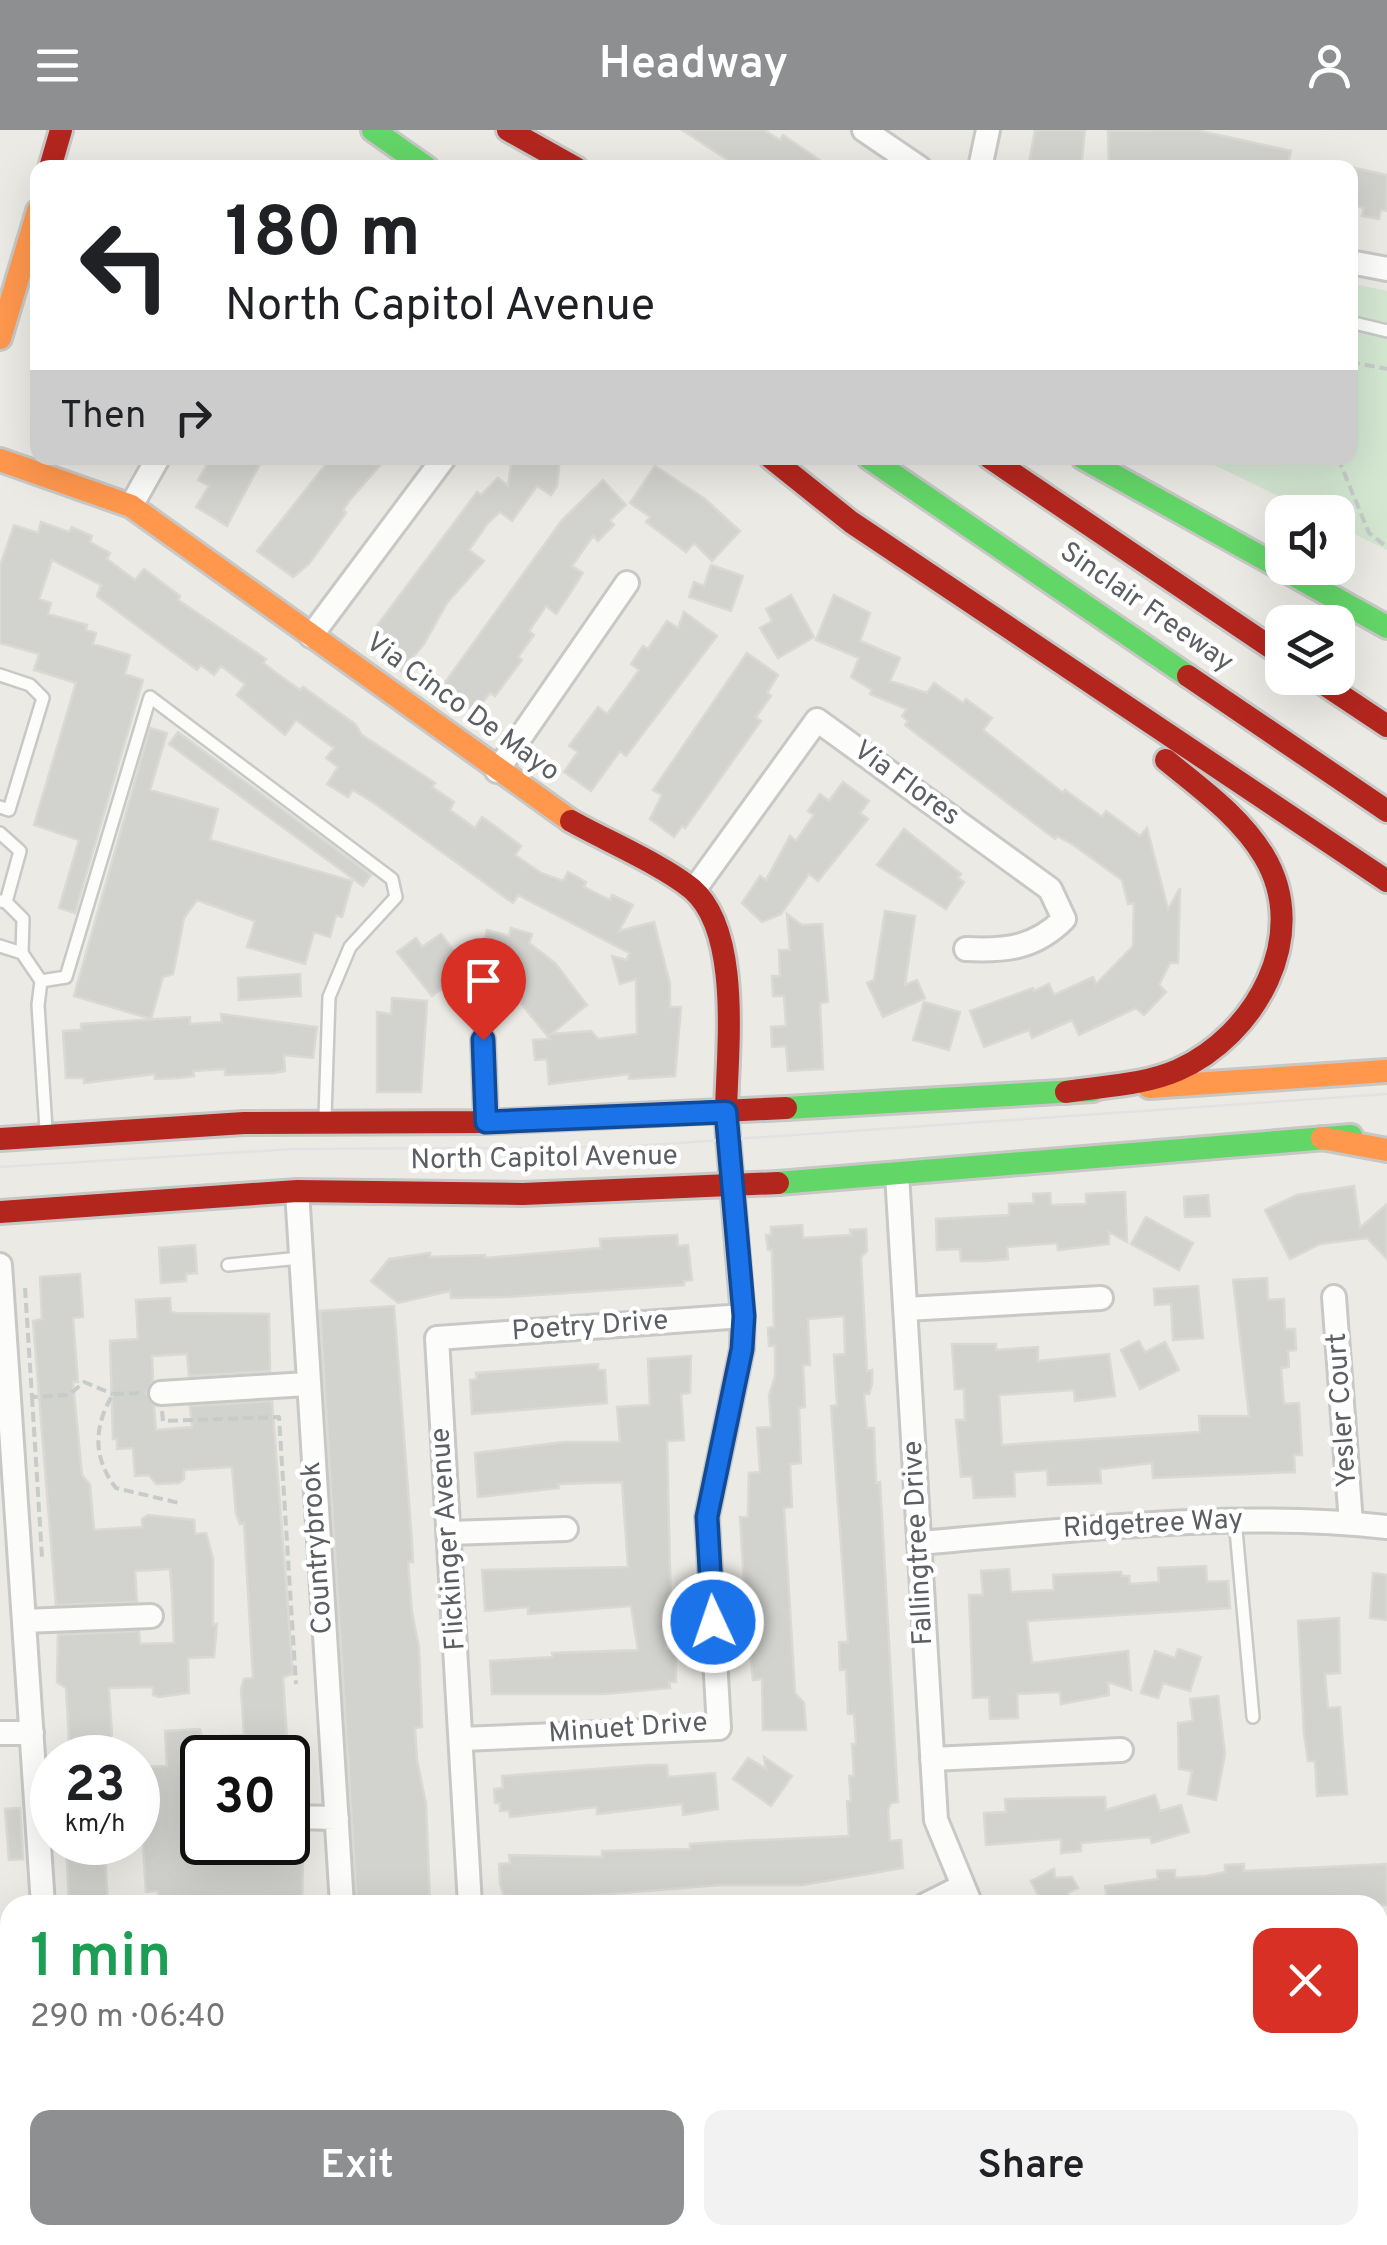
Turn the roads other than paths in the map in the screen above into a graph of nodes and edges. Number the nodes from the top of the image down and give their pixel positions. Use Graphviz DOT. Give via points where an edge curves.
graph roads {
  1 [pos="62,130"];
  2 [pos="372,130"];
  3 [pos="507,130"];
  4 [pos="864,130"];
  5 [pos="988,130"];
  6 [pos="53,160"];
  7 [pos="416,160"];
  8 [pos="550,160"];
  9 [pos="561,160"];
  10 [pos="908,160"];
  11 [pos="982,160"];
  12 [pos="30,238"];
  13 [pos="1358,264"];
  14 [pos="1387,269"];
  15 [pos="1358,324"];
  16 [pos="1387,331"];
  17 [pos="0,338"];
  18 [pos="0,460"];
  19 [pos="154,465"];
  20 [pos="439,465"];
  21 [pos="780,465"];
  22 [pos="879,465"];
  23 [pos="1000,465"];
  24 [pos="1096,465"];
  25 [pos="131,506"];
  26 [pos="627,583"];
  27 [pos="1387,627"];
  28 [pos="1009,630"];
  29 [pos="311,636"];
  30 [pos="1265,644"];
  31 [pos="0,675"];
  32 [pos="1340,695"];
  33 [pos="1387,726"];
  34 [pos="497,771"];
  35 [pos="0,807"];
  36 [pos="1387,811"];
  37 [pos="0,833"];
  38 [pos="1387,881"];
  39 [pos="694,890"];
  40 [pos="3,902"];
  41 [pos="0,946"];
  42 [pos="966,950"];
  43 [pos="22,953"];
  44 [pos="41,981"];
  45 [pos="483,1040"];
  46 [pos="1387,1072"];
  47 [pos="1066,1092"];
  48 [pos="726,1112"];
  49 [pos="324,1121"];
  50 [pos="486,1122"];
  51 [pos="1387,1134"];
  52 [pos="46,1136"];
  53 [pos="1322,1138"];
  54 [pos="0,1139"];
  55 [pos="1387,1150"];
  56 [pos="897,1174"];
  57 [pos="730,1186"];
  58 [pos="297,1191"];
  59 [pos="0,1212"];
  60 [pos="300,1258"];
  61 [pos="0,1265"];
  62 [pos="228,1265"];
  63 [pos="1334,1297"];
  64 [pos="1100,1298"];
  65 [pos="906,1309"];
  66 [pos="744,1316"];
  67 [pos="437,1338"];
  68 [pos="307,1384"];
  69 [pos="160,1392"];
  70 [pos="1235,1520"];
  71 [pos="1350,1523"];
  72 [pos="1387,1527"];
  73 [pos="566,1529"];
  74 [pos="449,1534"];
  75 [pos="919,1543"];
  76 [pos="151,1616"];
  77 [pos="24,1622"];
  78 [pos="1252,1718"];
  79 [pos="0,1733"];
  80 [pos="32,1733"];
  81 [pos="462,1739"];
  82 [pos="1121,1750"];
  83 [pos="932,1759"];
  84 [pos="310,1817"];
  85 [pos="337,1818"];
  86 [pos="42,1895"];
  87 [pos="341,1895"];
  88 [pos="470,1895"];
  89 [pos="966,1895"];
  1 -- 6 [label="main road"];
  2 -- 7 [label="main road"];
  3 -- 8 [label="main road"];
  3 -- 9 [label="main road"];
  4 -- 10 [label="street"];
  5 -- 11 [label="street"];
  12 -- 17 [label="main road"];
  13 -- 14 [label="street"];
  15 -- 16 [label="lane"];
  18 -- 25 [label="main road, Via Cinco De Mayo"];
  19 -- 25 [label="street"];
  20 -- 29 [label="street"];
  21 -- 28 [label="main road"];
  22 -- 36 [label="main road, Sinclair Freeway"];
  23 -- 30 [label="main road, Sinclair Freeway"];
  24 -- 27 [label="main road"];
  25 -- 29 [label="main road, Via Cinco De Mayo"];
  26 -- 34 [label="street"];
  28 -- 38 [label="main road"];
  28 -- 47 [label="main road" via="1232,816 1267,860 1279,912 1277,962 1256,1010 1239,1029 1161,1076"];
  29 -- 34 [label="main road, Via Cinco De Mayo"];
  31 -- 35 [label="lane" via="30,684 43,698 10,810"];
  32 -- 33 [label="main road"];
  34 -- 39 [label="main road, Via Cinco De Mayo"];
  37 -- 40 [label="lane" via="20,851"];
  39 -- 42 [label="street, Via Flores" via="817,720 1050,889 1064,919 1045,938 1006,950"];
  39 -- 48 [label="main road" via="718,933 729,974"];
  40 -- 43 [label="lane" via="23,920"];
  41 -- 43 [label="lane"];
  43 -- 44 [label="lane"];
  44 -- 49 [label="lane" via="66,977 150,698 392,879 396,897 350,947 329,997"];
  44 -- 52 [label="lane"];
  45 -- 50 [label="street"];
  46 -- 47 [label="main road, North Capitol Avenue"];
  47 -- 48 [label="main road, North Capitol Avenue"];
  48 -- 50 [label="main road, North Capitol Avenue"];
  48 -- 57 [label="street, Minuet Drive"];
  49 -- 50 [label="main road, North Capitol Avenue"];
  49 -- 52 [label="main road, North Capitol Avenue"];
  51 -- 53 [label="main road, North Capitol Avenue"];
  52 -- 54 [label="main road, North Capitol Avenue"];
  53 -- 55 [label="main road"];
  53 -- 56 [label="main road, North Capitol Avenue"];
  56 -- 57 [label="main road, North Capitol Avenue"];
  56 -- 65 [label="street, Fallingtree Drive"];
  57 -- 58 [label="main road, North Capitol Avenue" via="523,1194"];
  57 -- 66 [label="street, Minuet Drive"];
  58 -- 59 [label="main road, North Capitol Avenue"];
  58 -- 60 [label="street, Countrybrook"];
  60 -- 62 [label="lane"];
  60 -- 68 [label="street, Countrybrook"];
  61 -- 77 [label="street"];
  63 -- 71 [label="street, Yesler Court"];
  64 -- 65 [label="street"];
  65 -- 75 [label="street, Fallingtree Drive"];
  66 -- 67 [label="street, Poetry Drive"];
  66 -- 81 [label="street, Minuet Drive" via="707,1517 719,1728"];
  67 -- 74 [label="street, Flickinger Avenue"];
  68 -- 69 [label="street"];
  68 -- 85 [label="street, Countrybrook"];
  70 -- 71 [label="street, Ridgetree Way"];
  70 -- 75 [label="street, Ridgetree Way"];
  70 -- 78 [label="lane"];
  71 -- 72 [label="street, Ridgetree Way"];
  73 -- 74 [label="street"];
  74 -- 81 [label="street, Flickinger Avenue"];
  75 -- 83 [label="street, Fallingtree Drive"];
  76 -- 77 [label="street"];
  77 -- 80 [label="street"];
  79 -- 80 [label="street"];
  80 -- 86 [label="street"];
  81 -- 88 [label="street, Flickinger Avenue"];
  82 -- 83 [label="street"];
  83 -- 89 [label="street, Fallingtree Drive" via="936,1820"];
  84 -- 85 [label="street"];
  85 -- 87 [label="street, Countrybrook"];
}
